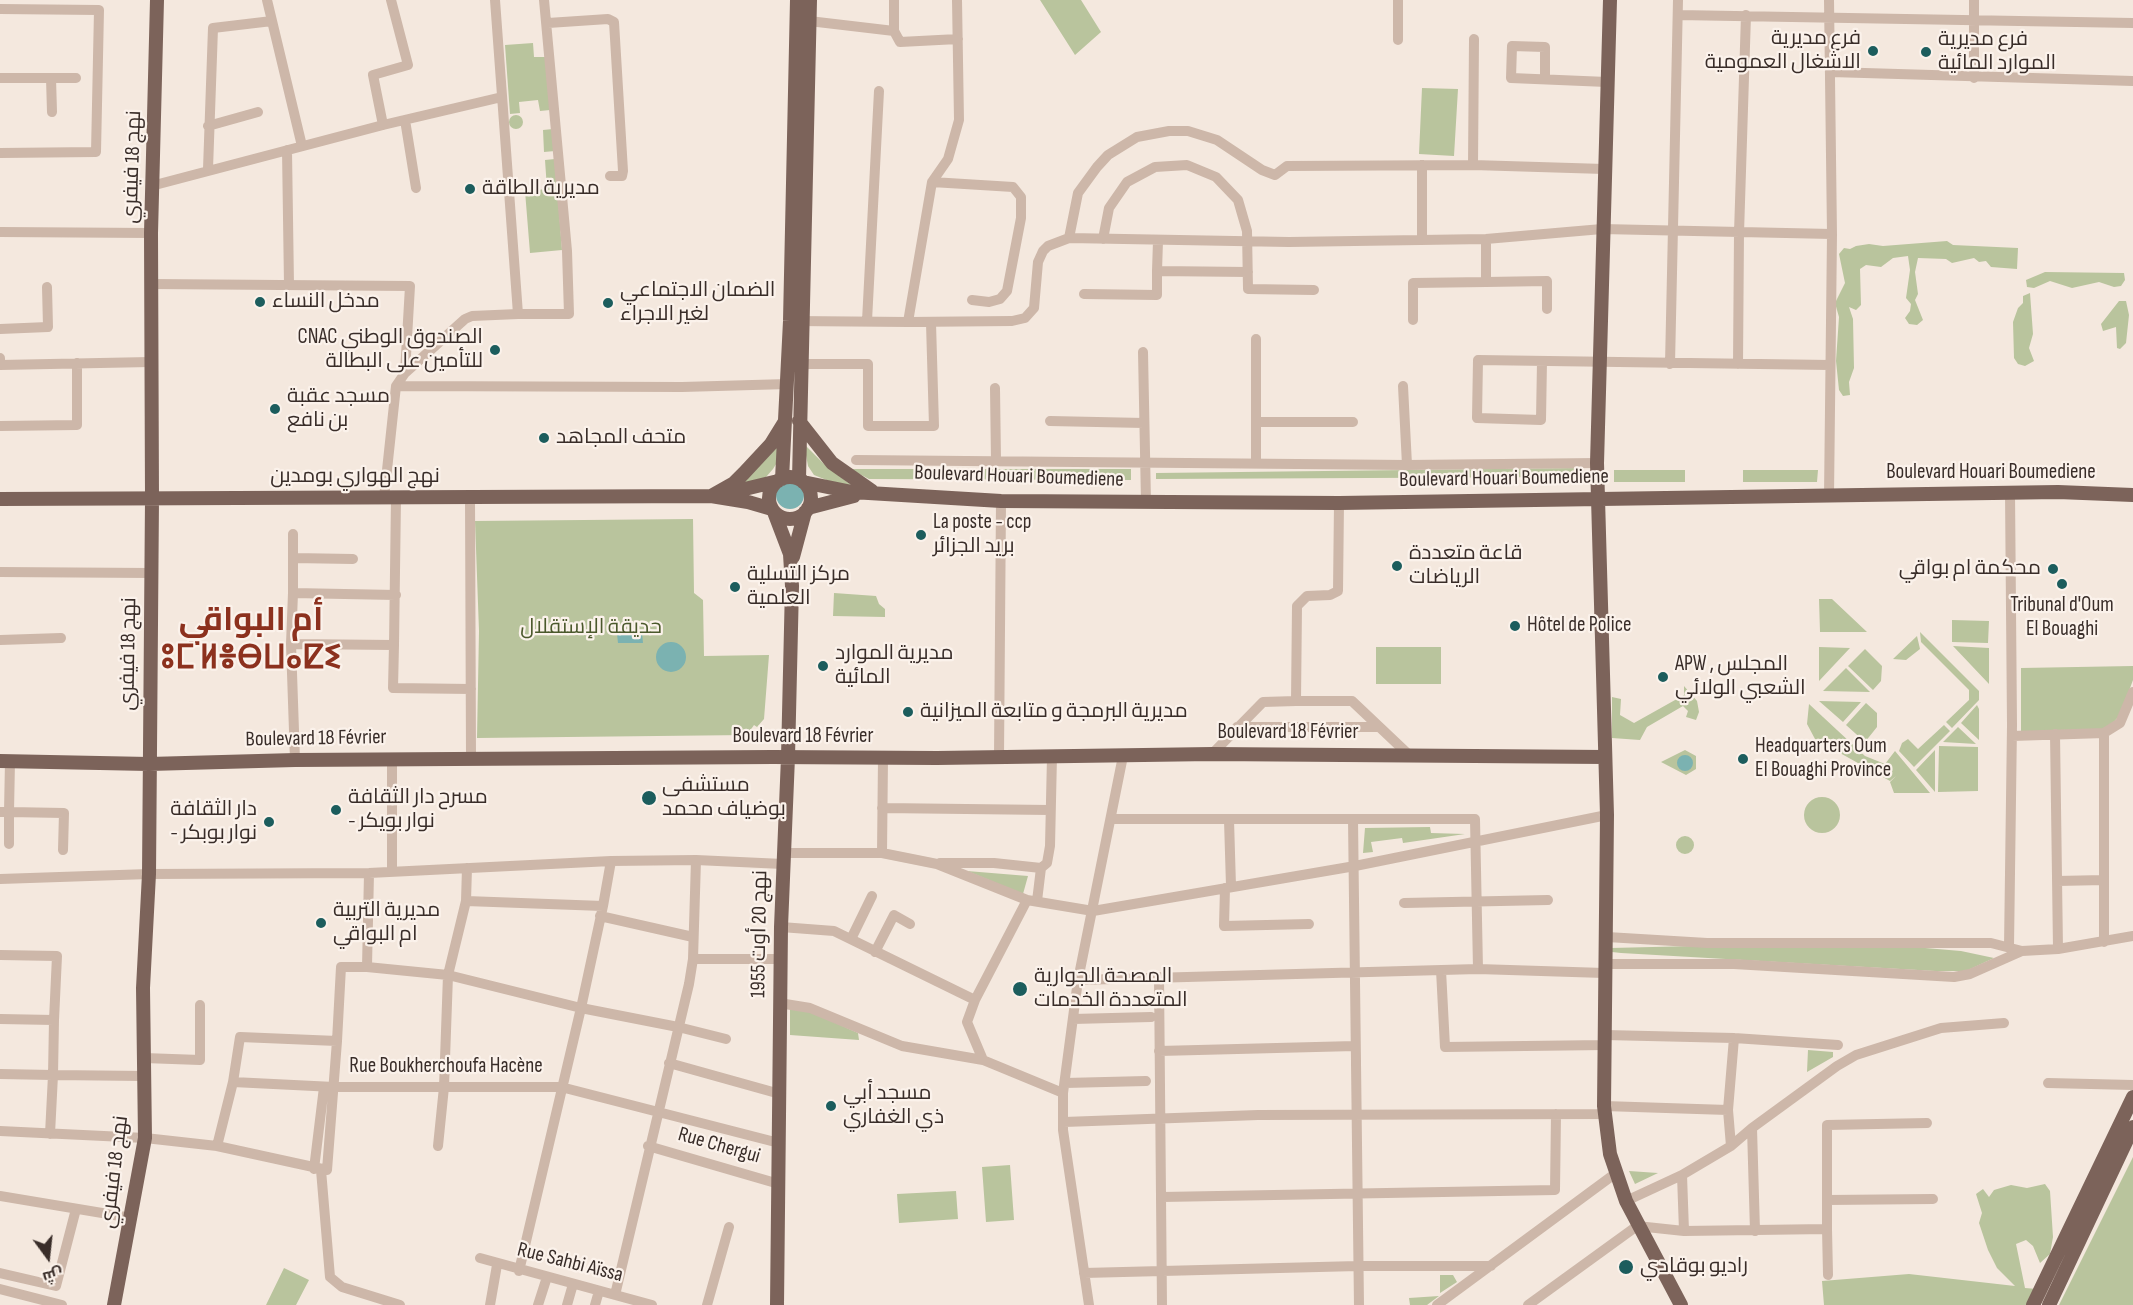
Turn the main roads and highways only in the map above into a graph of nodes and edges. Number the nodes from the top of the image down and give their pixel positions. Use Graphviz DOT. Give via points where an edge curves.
graph roads {
  1 [pos="157,0"];
  2 [pos="797,0"];
  3 [pos="810,0"];
  4 [pos="1610,0"];
  5 [pos="796,321"];
  6 [pos="793,421"];
  7 [pos="780,480"];
  8 [pos="801,481"];
  9 [pos="877,494"];
  10 [pos="2133,495"];
  11 [pos="711,496"];
  12 [pos="1599,498"];
  13 [pos="0,499"];
  14 [pos="153,499"];
  15 [pos="773,510"];
  16 [pos="807,510"];
  17 [pos="792,565"];
  18 [pos="788,757"];
  19 [pos="1605,757"];
  20 [pos="5,761"];
  21 [pos="148,764"];
  22 [pos="2133,1097"];
  23 [pos="2133,1127"];
  24 [pos="114,1305"];
  25 [pos="777,1305"];
  26 [pos="1681,1305"];
  27 [pos="2033,1305"];
  28 [pos="2049,1305"];
  1 -- 14 [label="main road, نهج 18 فيفري" via="150,362"];
  2 -- 5 [label="main road"];
  3 -- 5 [label="main road"];
  4 -- 12 [label="main road"];
  5 -- 6 [label="main road" via="788,384"];
  5 -- 6 [label="main road" via="801,364"];
  6 -- 7 [label="main road"];
  6 -- 8 [label="main road"];
  6 -- 9 [label="main road" via="832,463"];
  6 -- 11 [label="main road" via="734,483"];
  7 -- 8 [label="main road"];
  7 -- 11 [label="main road, نهج الهواري بومدين"];
  7 -- 15 [label="main road" via="770,491"];
  8 -- 9 [label="main road, Boulevard Houari Boumediene"];
  8 -- 16 [label="main road" via="810,494"];
  9 -- 12 [label="main road, Boulevard Houari Boumediene" via="1001,501 1146,502"];
  9 -- 16 [label="main road, Boulevard Houari Boumediene" via="842,498"];
  10 -- 12 [label="main road, Boulevard Houari Boumediene" via="2010,492"];
  11 -- 14 [label="main road, نهج الهواري بومدين"];
  11 -- 15 [label="main road, نهج الهواري بومدين"];
  12 -- 19 [label="main road"];
  13 -- 14 [label="main road, نهج الهواري بومدين"];
  14 -- 21 [label="main road, نهج 18 فيفري"];
  15 -- 16 [label="main road" via="790,519"];
  15 -- 17 [label="main road, نهج 20 أوت 1955"];
  16 -- 17 [label="main road, نهج 20 أوت 1955"];
  17 -- 18 [label="main road, نهج 20 أوت 1955"];
  18 -- 19 [label="main road, Boulevard 18 Février"];
  18 -- 21 [label="main road, Boulevard 18 Février"];
  18 -- 25 [label="main road, نهج 20 أوت 1955" via="779,1003"];
  19 -- 26 [label="main road" via="1605,1110 1616,1173 1626,1201"];
  20 -- 21 [label="main road, Boulevard 18 Février"];
  21 -- 24 [label="main road, نهج 18 فيفري" via="149,874 143,988 145,1138"];
  22 -- 27 [label="main road"];
  23 -- 28 [label="main road"];
}
